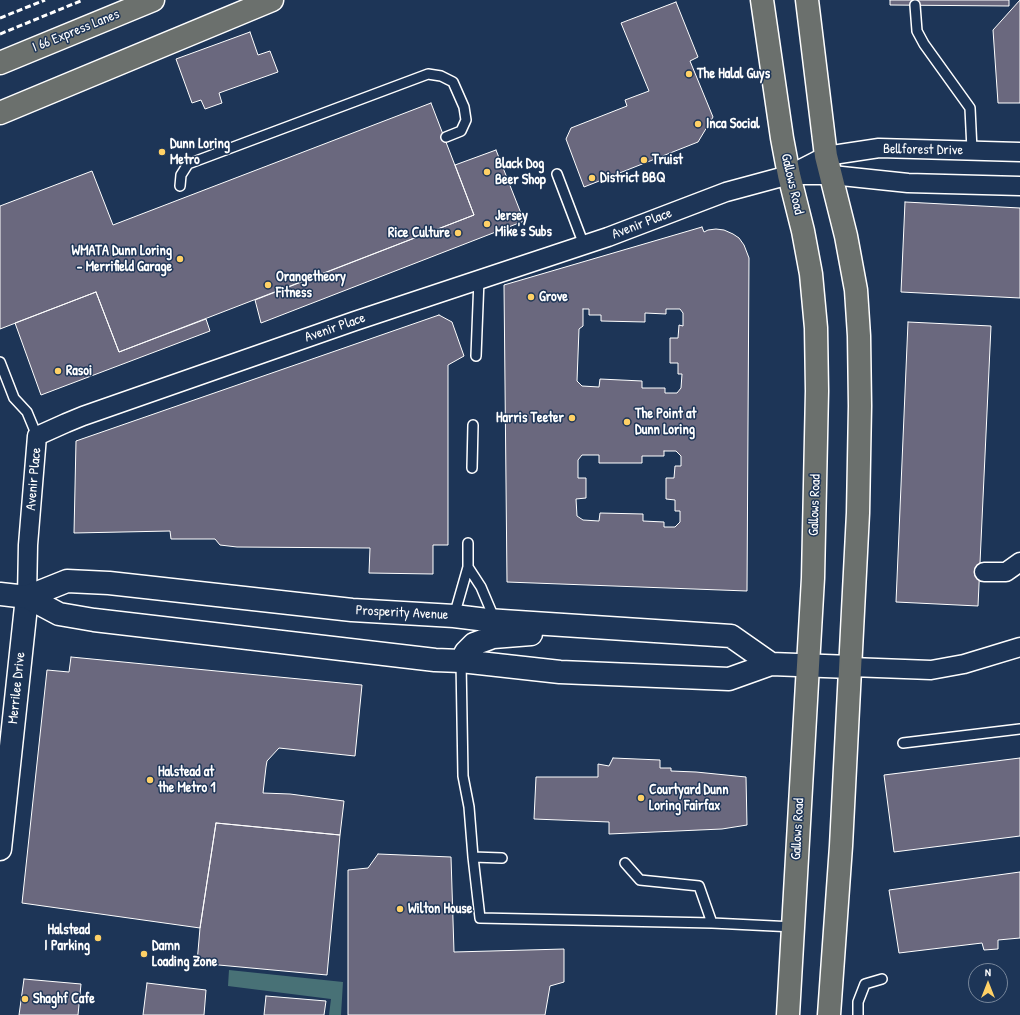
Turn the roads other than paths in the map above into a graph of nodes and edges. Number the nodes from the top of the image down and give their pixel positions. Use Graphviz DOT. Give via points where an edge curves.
graph roads {
  1 [pos="153,0"];
  2 [pos="272,0"];
  3 [pos="762,0"];
  4 [pos="807,0"];
  5 [pos="915,4"];
  6 [pos="0,63"];
  7 [pos="0,113"];
  8 [pos="446,137"];
  9 [pos="972,150"];
  10 [pos="1020,152"];
  11 [pos="829,166"];
  12 [pos="557,174"];
  13 [pos="789,175"];
  14 [pos="180,186"];
  15 [pos="1020,186"];
  16 [pos="584,245"];
  17 [pos="479,279"];
  18 [pos="476,356"];
  19 [pos="0,362"];
  20 [pos="473,425"];
  21 [pos="37,436"];
  22 [pos="472,468"];
  23 [pos="468,543"];
  24 [pos="1020,562"];
  25 [pos="468,567"];
  26 [pos="984,572"];
  27 [pos="0,594"];
  28 [pos="27,598"];
  29 [pos="454,616"];
  30 [pos="502,621"];
  31 [pos="597,627"];
  32 [pos="1020,647"];
  33 [pos="461,661"];
  34 [pos="771,664"];
  35 [pos="807,666"];
  36 [pos="851,667"];
  37 [pos="1020,729"];
  38 [pos="904,743"];
  39 [pos="0,849"];
  40 [pos="473,857"];
  41 [pos="502,858"];
  42 [pos="625,863"];
  43 [pos="712,923"];
  44 [pos="794,927"];
  45 [pos="882,979"];
  46 [pos="788,1015"];
  47 [pos="829,1015"];
  48 [pos="858,1015"];
  1 -- 6 [label="main road, I 66 Express Lanes"];
  2 -- 7 [label="main road"];
  3 -- 13 [label="main road, Gallows Road"];
  4 -- 11 [label="main road"];
  5 -- 9 [label="lane" via="917,31 970,108"];
  8 -- 14 [label="lane" via="461,131 466,120 464,107 452,82 441,76 428,74 188,164 181,175"];
  9 -- 10 [label="street, Bellforest Drive"];
  9 -- 11 [label="street, Bellforest Drive" via="879,148"];
  11 -- 13 [label="street, Avenir Place"];
  11 -- 15 [label="street" via="908,183"];
  11 -- 36 [label="main road" via="856,290 859,336 858,513"];
  12 -- 16 [label="lane"];
  13 -- 16 [label="street, Avenir Place" via="726,192"];
  13 -- 35 [label="main road, Gallows Road" via="810,267 816,328 816,469"];
  16 -- 17 [label="street, Avenir Place"];
  17 -- 18 [label="lane"];
  17 -- 21 [label="street, Avenir Place" via="83,416"];
  19 -- 21 [label="lane" via="14,398 27,412"];
  20 -- 22 [label="lane"];
  21 -- 28 [label="street, Avenir Place" via="28,545"];
  23 -- 25 [label="lane"];
  24 -- 26 [label="street" via="1006,572"];
  25 -- 29 [label="lane"];
  25 -- 30 [label="lane" via="481,587 492,612"];
  27 -- 28 [label="main road"];
  28 -- 29 [label="main road, Prosperity Avenue" via="66,581 109,583 352,610"];
  28 -- 33 [label="main road" via="59,614 94,620"];
  28 -- 39 [label="main road, Merrilee Drive"];
  29 -- 30 [label="main road, Prosperity Avenue"];
  30 -- 31 [label="main road, Prosperity Avenue"];
  31 -- 33 [label="main road" via="493,638 474,644"];
  31 -- 34 [label="main road, Prosperity Avenue" via="731,636"];
  32 -- 36 [label="street" via="964,664 931,670"];
  33 -- 34 [label="main road" via="560,672 729,679"];
  33 -- 40 [label="lane" via="464,776"];
  34 -- 35 [label="main road"];
  35 -- 36 [label="main road"];
  35 -- 44 [label="main road, Gallows Road"];
  36 -- 47 [label="main road"];
  37 -- 38 [label="lane"];
  40 -- 41 [label="lane"];
  40 -- 43 [label="lane" via="480,918"];
  42 -- 43 [label="lane" via="640,880 699,886"];
  43 -- 44 [label="lane"];
  44 -- 46 [label="main road, Gallows Road"];
  45 -- 48 [label="lane" via="865,984 858,1002"];
}
